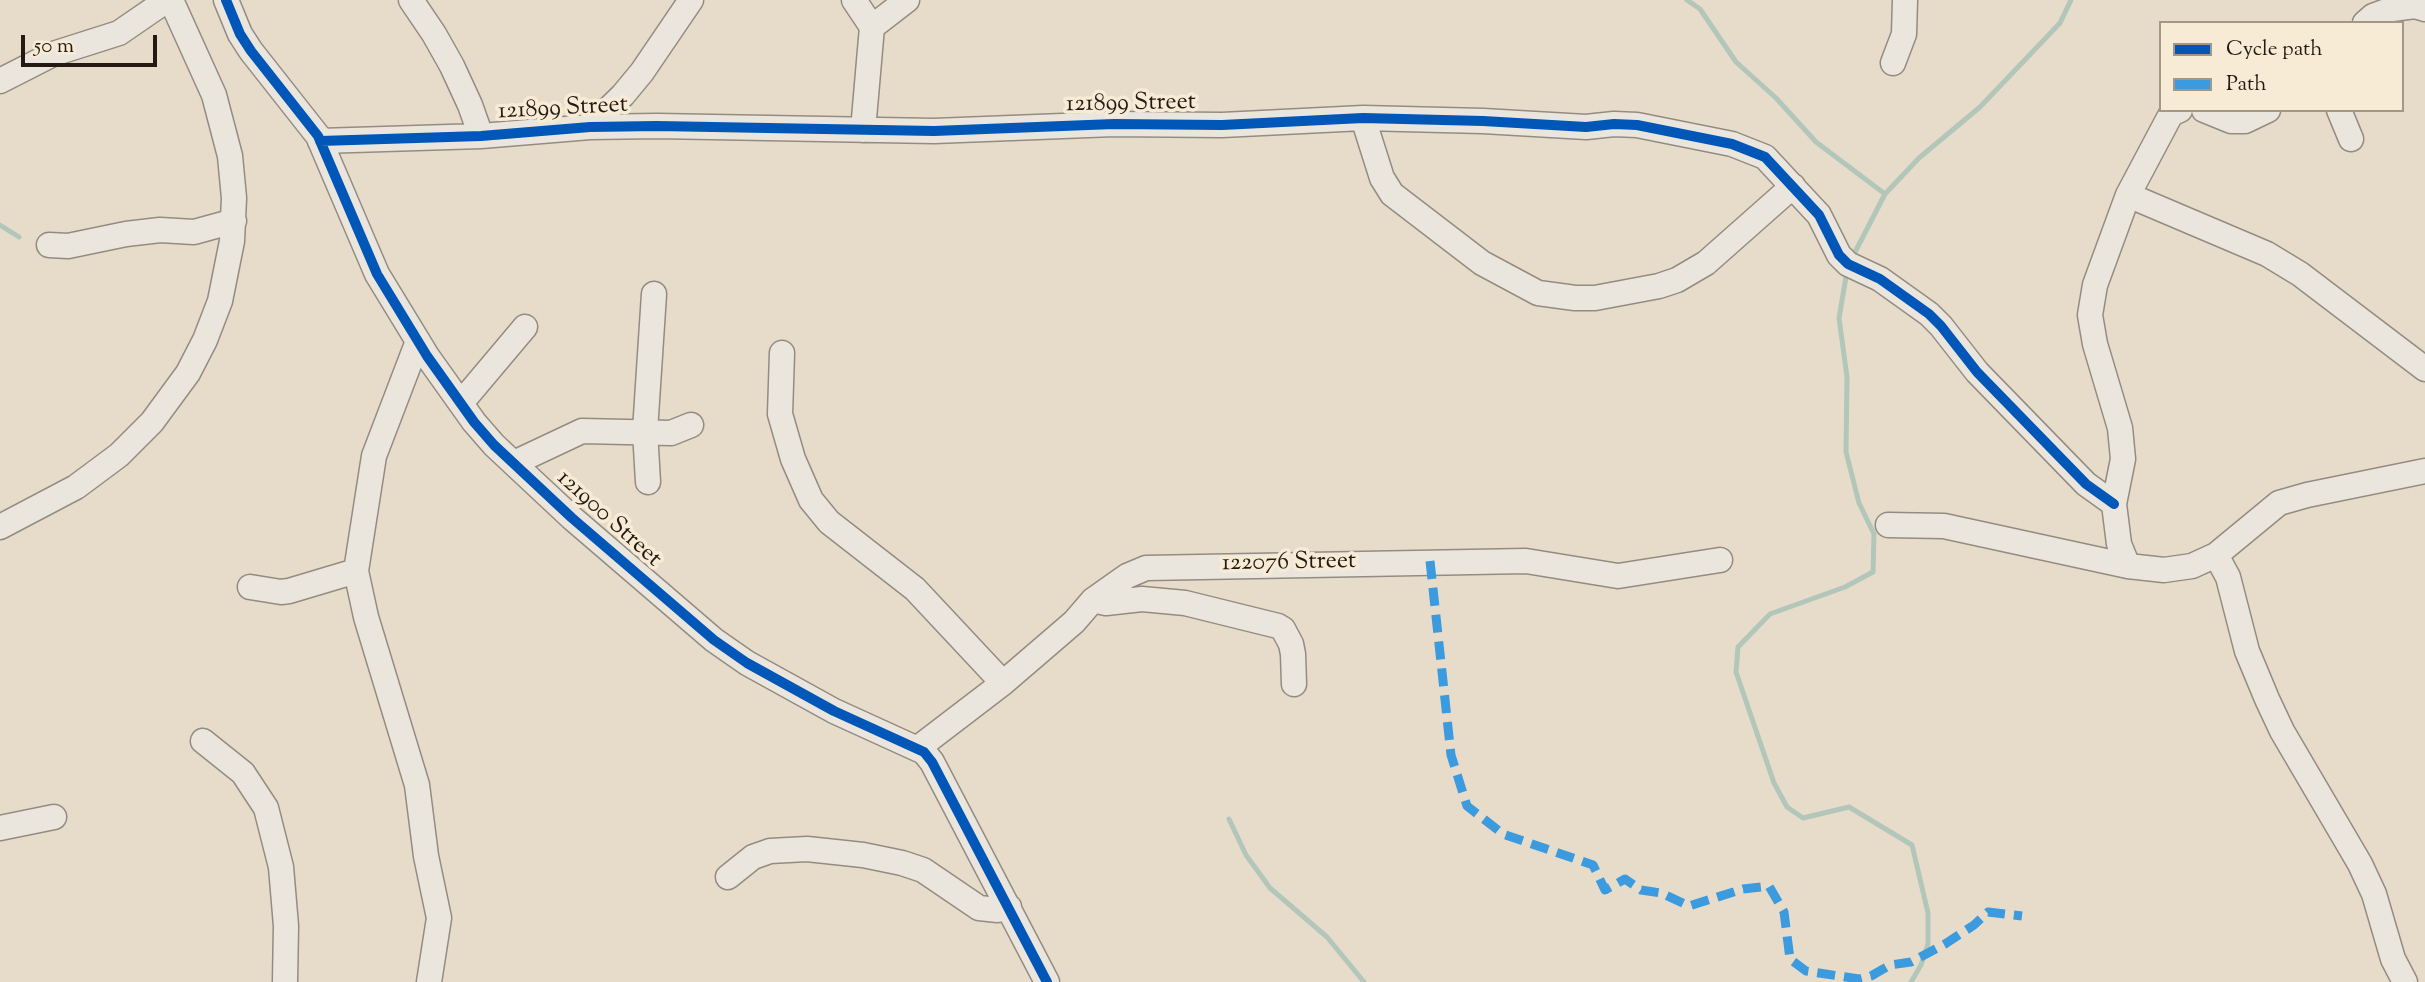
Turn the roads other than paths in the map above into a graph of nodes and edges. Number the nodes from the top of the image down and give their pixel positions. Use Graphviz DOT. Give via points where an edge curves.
graph roads {
  1 [pos="169,0"];
  2 [pos="226,0"];
  3 [pos="411,0"];
  4 [pos="691,0"];
  5 [pos="855,0"];
  6 [pos="907,0"];
  7 [pos="1905,0"];
  8 [pos="2416,5"];
  9 [pos="2368,21"];
  10 [pos="872,27"];
  11 [pos="1893,62"];
  12 [pos="0,81"];
  13 [pos="2175,112"];
  14 [pos="2209,112"];
  15 [pos="2264,112"];
  16 [pos="2340,112"];
  17 [pos="1363,118"];
  18 [pos="590,127"];
  19 [pos="863,130"];
  20 [pos="481,136"];
  21 [pos="2351,139"];
  22 [pos="320,141"];
  23 [pos="1793,186"];
  24 [pos="2128,195"];
  25 [pos="234,221"];
  26 [pos="49,245"];
  27 [pos="654,294"];
  28 [pos="526,327"];
  29 [pos="418,341"];
  30 [pos="782,353"];
  31 [pos="2425,369"];
  32 [pos="461,403"];
  33 [pos="691,425"];
  34 [pos="645,431"];
  35 [pos="514,464"];
  36 [pos="2425,471"];
  37 [pos="648,482"];
  38 [pos="2114,504"];
  39 [pos="1888,525"];
  40 [pos="0,527"];
  41 [pos="2216,555"];
  42 [pos="1720,560"];
  43 [pos="2128,566"];
  44 [pos="356,570"];
  45 [pos="250,587"];
  46 [pos="1093,600"];
  47 [pos="1003,683"];
  48 [pos="1294,684"];
  49 [pos="203,741"];
  50 [pos="918,748"];
  51 [pos="54,817"];
  52 [pos="0,828"];
  53 [pos="728,877"];
  54 [pos="1009,907"];
  55 [pos="285,982"];
  56 [pos="429,982"];
  57 [pos="1047,982"];
  58 [pos="2405,982"];
  1 -- 12 [label="street" via="119,33 53,54"];
  1 -- 25 [label="street" via="205,71 221,117 233,179"];
  2 -- 22 [label="street, 121900 Street" via="251,51"];
  3 -- 20 [label="street" via="448,58"];
  4 -- 18 [label="street" via="642,72"];
  5 -- 10 [label="street"];
  6 -- 10 [label="street"];
  7 -- 11 [label="street" via="1904,34"];
  8 -- 9 [label="street" via="2386,10"];
  10 -- 19 [label="street"];
  13 -- 24 [label="street"];
  14 -- 15 [label="street" via="2231,121 2245,121"];
  16 -- 21 [label="street"];
  17 -- 19 [label="street, 121899 Street" via="1222,125"];
  17 -- 23 [label="street, 121899 Street" via="1637,125 1753,151"];
  17 -- 23 [label="street" via="1382,178 1392,194 1482,262 1538,293 1595,298 1677,280 1706,263"];
  18 -- 19 [label="street, 121899 Street"];
  18 -- 20 [label="street, 121899 Street"];
  20 -- 22 [label="street, 121899 Street"];
  22 -- 29 [label="street, 121900 Street" via="377,274"];
  23 -- 38 [label="street, 121899 Street" via="1819,215 1848,264 1880,279 1941,326 1977,372 2087,484"];
  24 -- 31 [label="street" via="2267,254"];
  24 -- 38 [label="street" via="2095,285 2090,315 2120,428 2123,459"];
  25 -- 26 [label="street" via="194,232 160,230 68,246"];
  25 -- 40 [label="street" via="220,301 205,340 170,400 139,436 98,472 61,497"];
  27 -- 34 [label="street"];
  28 -- 32 [label="street"];
  29 -- 32 [label="street, 121900 Street"];
  29 -- 44 [label="street" via="374,456"];
  30 -- 47 [label="street" via="780,414 811,500 829,522 915,589"];
  32 -- 35 [label="street, 121900 Street"];
  33 -- 34 [label="street" via="671,433"];
  34 -- 35 [label="street" via="582,431"];
  34 -- 37 [label="street"];
  35 -- 50 [label="street, 121900 Street" via="714,640 834,711"];
  36 -- 41 [label="street" via="2279,503"];
  38 -- 43 [label="street" via="2119,544"];
  39 -- 43 [label="street" via="1944,526"];
  41 -- 43 [label="street" via="2192,566 2164,570"];
  41 -- 58 [label="street" via="2228,577 2247,651 2267,699 2360,864"];
  42 -- 46 [label="street, 122076 Street" via="1618,576 1526,561 1156,566 1126,576"];
  44 -- 45 [label="street" via="289,591"];
  44 -- 56 [label="street" via="417,785 439,918"];
  46 -- 47 [label="street, 122076 Street" via="1068,628"];
  46 -- 48 [label="street" via="1185,603 1278,626 1291,644"];
  47 -- 50 [label="street, 122076 Street"];
  49 -- 55 [label="street" via="243,773 266,808 281,867"];
  50 -- 54 [label="street" via="932,762"];
  51 -- 52 [label="street"];
  53 -- 54 [label="street" via="753,857 807,849 902,863 923,870 979,908"];
  54 -- 57 [label="street"];
}
